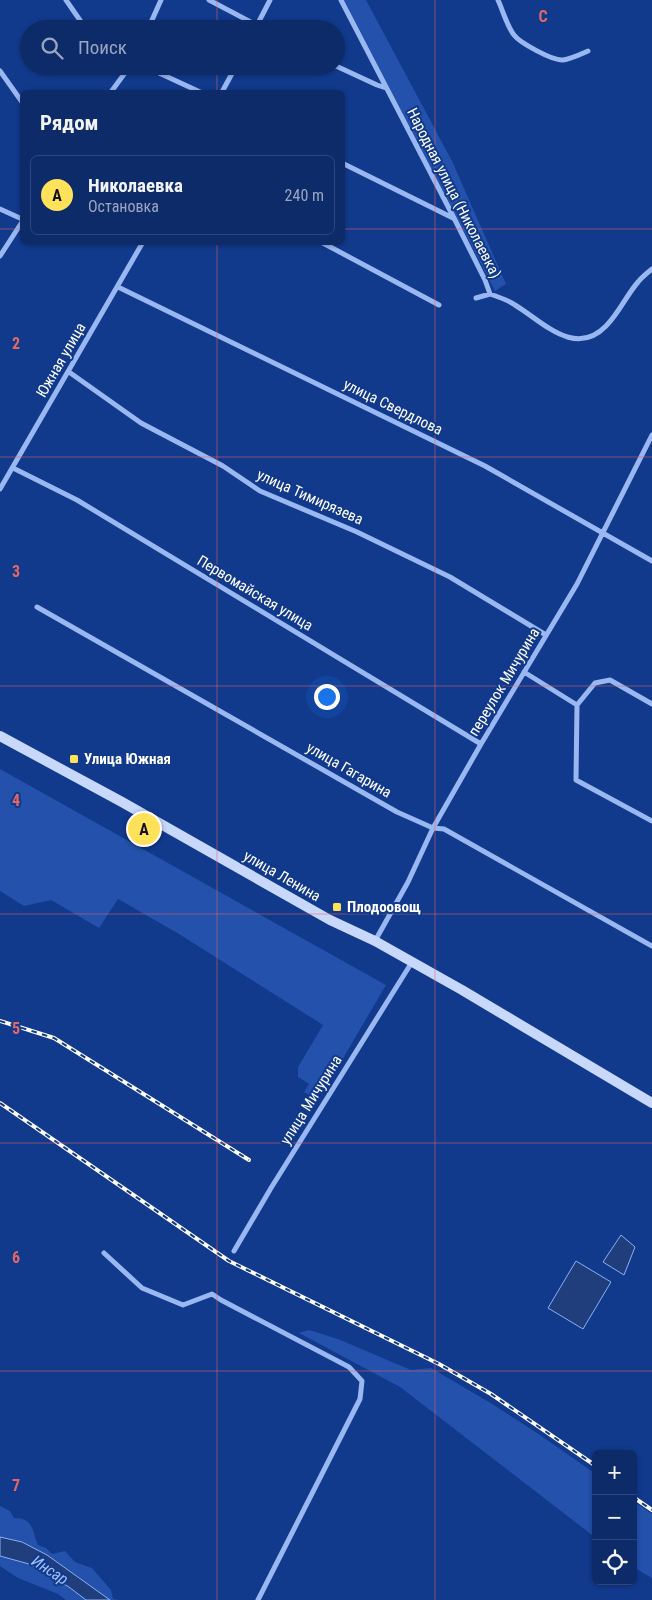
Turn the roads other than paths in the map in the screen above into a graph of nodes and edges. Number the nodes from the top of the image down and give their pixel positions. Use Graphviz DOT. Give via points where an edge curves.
graph roads {
  1 [pos="66,0"];
  2 [pos="161,0"];
  3 [pos="209,0"];
  4 [pos="270,0"];
  5 [pos="341,0"];
  6 [pos="498,0"];
  7 [pos="80,20"];
  8 [pos="152,20"];
  9 [pos="244,20"];
  10 [pos="260,20"];
  11 [pos="588,51"];
  12 [pos="0,70"];
  13 [pos="345,70"];
  14 [pos="123,75"];
  15 [pos="163,75"];
  16 [pos="231,75"];
  17 [pos="386,88"];
  18 [pos="112,90"];
  19 [pos="196,90"];
  20 [pos="223,90"];
  21 [pos="20,99"];
  22 [pos="345,164"];
  23 [pos="0,209"];
  24 [pos="454,218"];
  25 [pos="20,220"];
  26 [pos="20,224"];
  27 [pos="141,245"];
  28 [pos="327,245"];
  29 [pos="0,256"];
  30 [pos="652,269"];
  31 [pos="118,287"];
  32 [pos="490,294"];
  33 [pos="476,298"];
  34 [pos="439,305"];
  35 [pos="69,372"];
  36 [pos="652,435"];
  37 [pos="13,468"];
  38 [pos="0,488"];
  39 [pos="603,534"];
  40 [pos="652,561"];
  41 [pos="37,607"];
  42 [pos="546,635"];
  43 [pos="524,672"];
  44 [pos="652,704"];
  45 [pos="577,705"];
  46 [pos="0,736"];
  47 [pos="481,744"];
  48 [pos="652,821"];
  49 [pos="433,828"];
  50 [pos="375,941"];
  51 [pos="652,946"];
  52 [pos="412,962"];
  53 [pos="652,1103"];
  54 [pos="234,1251"];
  55 [pos="104,1253"];
  56 [pos="258,1600"];
  1 -- 7 [label="street"];
  2 -- 8 [label="street"];
  3 -- 9 [label="street"];
  4 -- 10 [label="street"];
  5 -- 17 [label="street, Народная улица (Николаевка)"];
  6 -- 11 [label="street" via="514,35 520,40 562,60"];
  12 -- 21 [label="street"];
  13 -- 17 [label="street"];
  14 -- 18 [label="street"];
  15 -- 19 [label="street"];
  16 -- 20 [label="street"];
  17 -- 24 [label="street, Народная улица (Николаевка)"];
  22 -- 24 [label="street"];
  23 -- 25 [label="street"];
  24 -- 32 [label="street, Народная улица (Николаевка)"];
  26 -- 29 [label="street"];
  27 -- 31 [label="street, Южная улица"];
  28 -- 34 [label="street"];
  30 -- 32 [label="street, Народная улица (Николаевка)" via="638,280 608,324 586,339 572,339 560,334 514,304"];
  31 -- 35 [label="street, Южная улица"];
  31 -- 39 [label="street, улица Свердлова" via="486,466"];
  32 -- 33 [label="street"];
  35 -- 37 [label="street, Южная улица"];
  35 -- 42 [label="street, улица Тимирязева" via="141,423 223,466 260,491 357,532 450,577"];
  36 -- 39 [label="street, переулок Мичурина"];
  37 -- 38 [label="street, Южная улица"];
  37 -- 47 [label="street, Первомайская улица" via="77,500"];
  39 -- 40 [label="street, улица Свердлова"];
  39 -- 42 [label="street, переулок Мичурина"];
  41 -- 49 [label="street, улица Гагарина" via="397,812"];
  42 -- 43 [label="street, переулок Мичурина"];
  43 -- 45 [label="street"];
  43 -- 47 [label="street, переулок Мичурина"];
  44 -- 45 [label="street" via="610,680 595,683"];
  45 -- 48 [label="street" via="576,780"];
  46 -- 50 [label="main road, улица Ленина" via="330,920"];
  47 -- 49 [label="street, переулок Мичурина"];
  49 -- 50 [label="street, переулок Мичурина"];
  49 -- 51 [label="street, улица Гагарина" via="444,829"];
  50 -- 52 [label="main road, улица Ленина"];
  52 -- 53 [label="main road, улица Ленина"];
  52 -- 54 [label="street, улица Мичурина"];
  55 -- 56 [label="street" via="142,1288 183,1305 212,1294 349,1367 362,1382 360,1399"];
}
